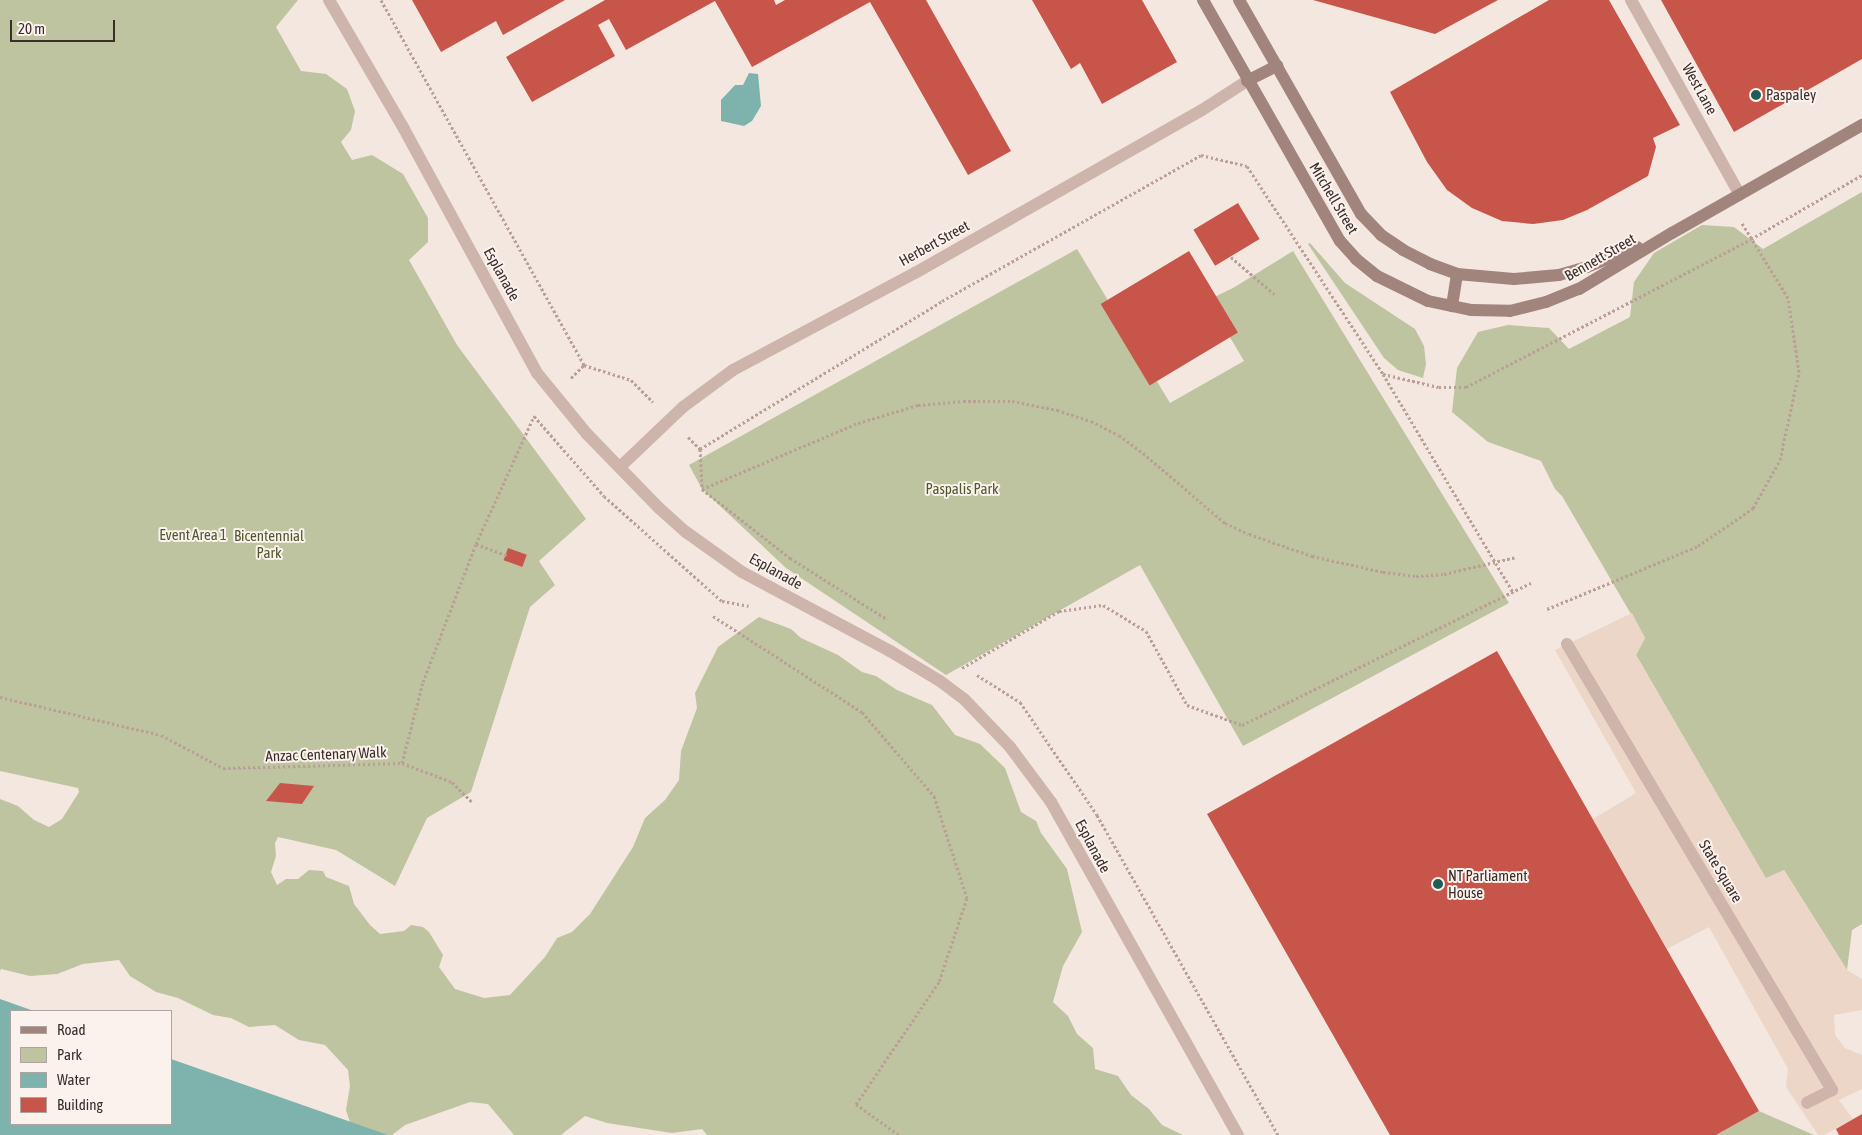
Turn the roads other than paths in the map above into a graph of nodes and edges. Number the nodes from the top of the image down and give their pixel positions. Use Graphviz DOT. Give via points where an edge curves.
graph roads {
  1 [pos="329,0"];
  2 [pos="1203,0"];
  3 [pos="1239,0"];
  4 [pos="1631,0"];
  5 [pos="1277,66"];
  6 [pos="1247,81"];
  7 [pos="1862,125"];
  8 [pos="1734,197"];
  9 [pos="1672,232"];
  10 [pos="1457,274"];
  11 [pos="1452,306"];
  12 [pos="620,467"];
  13 [pos="1567,644"];
  14 [pos="1807,1103"];
  15 [pos="1238,1135"];
  1 -- 12 [label="street, Esplanade" via="404,129 537,373 587,434"];
  2 -- 6 [label="street, Mitchell Street"];
  3 -- 5 [label="street, Mitchell Street"];
  4 -- 8 [label="street, West Lane"];
  5 -- 6 [label="street, Herbert Street"];
  5 -- 10 [label="street, Mitchell Street" via="1362,214 1380,235 1430,264"];
  6 -- 11 [label="street, Mitchell Street" via="1328,223 1356,259 1398,288 1428,301"];
  6 -- 12 [label="street, Herbert Street" via="1202,110 915,273 733,370 683,407"];
  7 -- 8 [label="street, Bennett Street"];
  8 -- 9 [label="street, Bennett Street"];
  9 -- 10 [label="street, Bennett Street" via="1587,267 1559,274 1514,279"];
  9 -- 11 [label="street, Bennett Street" via="1562,297 1510,311"];
  10 -- 11 [label="street"];
  12 -- 15 [label="street, Esplanade" via="686,532 734,566 890,650 940,681 971,706 1010,747 1051,802"];
  13 -- 14 [label="street, State Square" via="1832,1090"];
}
